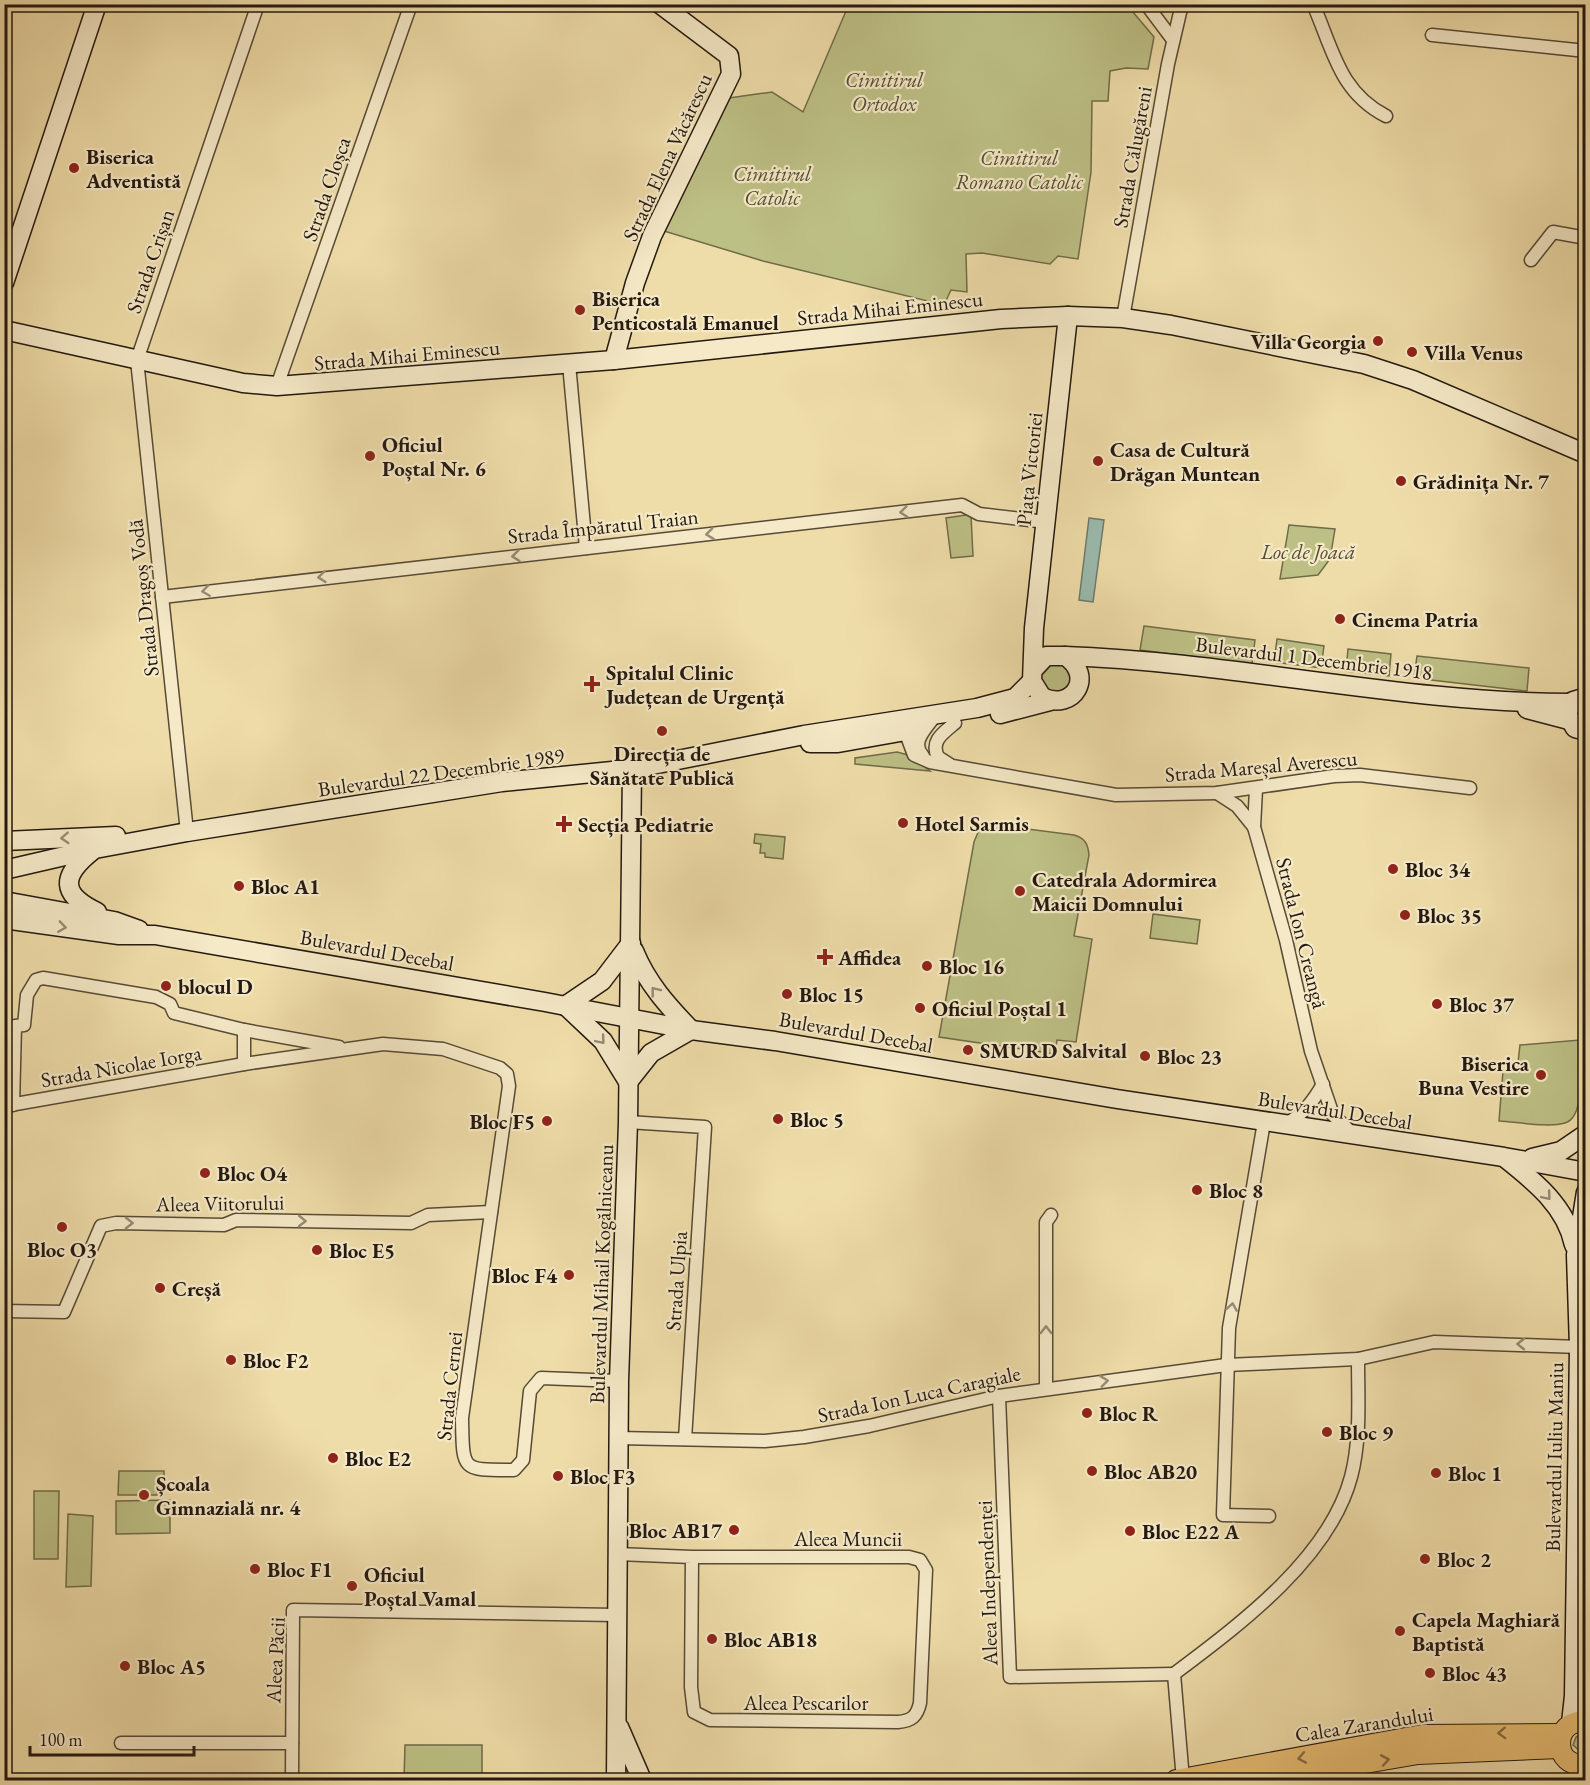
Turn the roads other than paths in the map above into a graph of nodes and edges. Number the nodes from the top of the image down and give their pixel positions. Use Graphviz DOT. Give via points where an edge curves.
graph roads {
  1 [pos="97,4"];
  2 [pos="258,4"];
  3 [pos="411,4"];
  4 [pos="660,4"];
  5 [pos="1146,4"];
  6 [pos="1182,4"];
  7 [pos="1313,4"];
  8 [pos="1432,35"];
  9 [pos="1173,40"];
  10 [pos="1586,51"];
  11 [pos="1386,116"];
  12 [pos="1586,238"];
  13 [pos="1531,260"];
  14 [pos="4,283"];
  15 [pos="1068,316"];
  16 [pos="1123,318"];
  17 [pos="4,330"];
  18 [pos="137,360"];
  19 [pos="614,360"];
  20 [pos="569,364"];
  21 [pos="277,386"];
  22 [pos="1586,454"];
  23 [pos="1046,522"];
  24 [pos="586,548"];
  25 [pos="162,597"];
  26 [pos="1034,628"];
  27 [pos="1062,655"];
  28 [pos="1118,658"];
  29 [pos="1033,676"];
  30 [pos="1079,683"];
  31 [pos="1050,701"];
  32 [pos="1581,714"];
  33 [pos="932,721"];
  34 [pos="955,723"];
  35 [pos="905,731"];
  36 [pos="773,741"];
  37 [pos="930,762"];
  38 [pos="950,765"];
  39 [pos="632,769"];
  40 [pos="1470,788"];
  41 [pos="1256,789"];
  42 [pos="1217,793"];
  43 [pos="1254,827"];
  44 [pos="187,832"];
  45 [pos="4,841"];
  46 [pos="94,849"];
  47 [pos="4,870"];
  48 [pos="4,901"];
  49 [pos="4,919"];
  50 [pos="114,921"];
  51 [pos="155,935"];
  52 [pos="631,943"];
  53 [pos="565,1006"];
  54 [pos="628,1018"];
  55 [pos="244,1030"];
  56 [pos="691,1030"];
  57 [pos="349,1049"];
  58 [pos="244,1064"];
  59 [pos="628,1082"];
  60 [pos="1323,1084"];
  61 [pos="509,1086"];
  62 [pos="9,1105"];
  63 [pos="628,1122"];
  64 [pos="1264,1122"];
  65 [pos="1284,1125"];
  66 [pos="1586,1134"];
  67 [pos="1355,1136"];
  68 [pos="1504,1157"];
  69 [pos="1586,1172"];
  70 [pos="1586,1192"];
  71 [pos="491,1212"];
  72 [pos="1051,1215"];
  73 [pos="1576,1255"];
  74 [pos="4,1311"];
  75 [pos="1579,1347"];
  76 [pos="1358,1359"];
  77 [pos="1226,1365"];
  78 [pos="619,1381"];
  79 [pos="1046,1389"];
  80 [pos="999,1396"];
  81 [pos="618,1438"];
  82 [pos="685,1438"];
  83 [pos="1269,1516"];
  84 [pos="617,1554"];
  85 [pos="692,1557"];
  86 [pos="616,1615"];
  87 [pos="1174,1674"];
  88 [pos="917,1713"];
  89 [pos="615,1716"];
  90 [pos="1569,1732"];
  91 [pos="122,1743"];
  92 [pos="292,1743"];
  93 [pos="1586,1764"];
  94 [pos="292,1780"];
  95 [pos="616,1780"];
  96 [pos="642,1780"];
  97 [pos="1181,1780"];
  98 [pos="1265,1780"];
  1 -- 14 [label="street"];
  2 -- 18 [label="street, Strada Crișan"];
  3 -- 21 [label="street, Strada Cloșca"];
  4 -- 19 [label="street, Strada Elena Văcărescu" via="729,56 731,74 652,236"];
  5 -- 9 [label="street"];
  6 -- 9 [label="street, Strada Călugăreni"];
  7 -- 11 [label="street" via="1348,86 1371,108"];
  8 -- 10 [label="street"];
  9 -- 16 [label="street, Strada Călugăreni"];
  12 -- 13 [label="street" via="1553,232"];
  15 -- 16 [label="street, Strada Mihai Eminescu"];
  15 -- 19 [label="street, Strada Mihai Eminescu" via="962,322"];
  15 -- 23 [label="street, Piața Victoriei"];
  16 -- 22 [label="street, Strada Mihai Eminescu" via="1364,364 1413,380"];
  17 -- 18 [label="street, Strada Mihai Eminescu"];
  18 -- 21 [label="street, Strada Mihai Eminescu" via="243,383"];
  18 -- 25 [label="street, Strada Dragoș Vodă"];
  19 -- 20 [label="street, Strada Mihai Eminescu"];
  20 -- 21 [label="street, Strada Mihai Eminescu"];
  20 -- 24 [label="street"];
  23 -- 24 [label="street, Strada Împăratul Traian, one-way" via="980,514 962,505"];
  23 -- 26 [label="street, Piața Victoriei"];
  24 -- 25 [label="street, Strada Împăratul Traian, one-way"];
  25 -- 44 [label="street, Strada Dragoș Vodă"];
  26 -- 27 [label="street"];
  26 -- 29 [label="street, Piața Victoriei"];
  27 -- 28 [label="street, Bulevardul 1 Decembrie 1918"];
  27 -- 29 [label="street" via="1046,656"];
  27 -- 30 [label="street" via="1077,667"];
  28 -- 30 [label="street"];
  28 -- 32 [label="street, Bulevardul 1 Decembrie 1918"];
  29 -- 31 [label="street" via="1035,690"];
  29 -- 33 [label="street, Bulevardul 22 Decembrie 1989" via="1023,692 1005,702"];
  30 -- 31 [label="street" via="1072,696"];
  31 -- 34 [label="street, Bulevardul 22 Decembrie 1989"];
  33 -- 34 [label="street, Bulevardul 22 Decembrie 1989"];
  33 -- 35 [label="street, Bulevardul 22 Decembrie 1989"];
  33 -- 36 [label="street, Bulevardul 22 Decembrie 1989"];
  33 -- 37 [label="street" via="917,746"];
  34 -- 38 [label="street" via="939,736 935,746 938,757"];
  35 -- 36 [label="street, Bulevardul 22 Decembrie 1989" via="838,743"];
  35 -- 37 [label="street" via="914,754"];
  36 -- 39 [label="street, Bulevardul 22 Decembrie 1989"];
  37 -- 38 [label="street, Strada Mareșal Averescu"];
  38 -- 42 [label="street, Strada Mareșal Averescu" via="1116,795"];
  39 -- 44 [label="street, Bulevardul 22 Decembrie 1989" via="502,782"];
  39 -- 52 [label="street, Bulevardul Mihail Kogălniceanu"];
  40 -- 41 [label="street, Strada Mareșal Averescu" via="1360,775"];
  41 -- 42 [label="street, Strada Mareșal Averescu"];
  41 -- 43 [label="street, Strada Ion Creangă"];
  42 -- 43 [label="street" via="1237,806"];
  43 -- 60 [label="street, Strada Ion Creangă" via="1286,940 1311,1052"];
  44 -- 45 [label="street, Bulevardul 22 Decembrie 1989, one-way"];
  44 -- 46 [label="street, Bulevardul 22 Decembrie 1989"];
  46 -- 47 [label="street, Bulevardul 22 Decembrie 1989"];
  46 -- 50 [label="street" via="74,870 69,885 71,893 79,903"];
  48 -- 50 [label="street, Bulevardul Decebal"];
  49 -- 51 [label="street, Bulevardul Decebal, one-way" via="119,935"];
  50 -- 51 [label="street, Bulevardul Decebal"];
  51 -- 53 [label="street, Bulevardul Decebal"];
  52 -- 53 [label="street" via="602,981"];
  52 -- 54 [label="street, Bulevardul Mihail Kogălniceanu"];
  56 -- 52 [label="street, one-way" via="655,992"];
  53 -- 54 [label="street, Bulevardul Decebal"];
  53 -- 59 [label="street, one-way" via="603,1041"];
  54 -- 56 [label="street, Bulevardul Decebal"];
  54 -- 59 [label="street, Bulevardul Mihail Kogălniceanu"];
  55 -- 57 [label="street"];
  55 -- 58 [label="street"];
  55 -- 62 [label="street" via="174,1013 170,1004 156,997 53,979 36,980 27,995 24,1025 15,1026"];
  56 -- 59 [label="street" via="651,1053"];
  56 -- 64 [label="street, Bulevardul Decebal"];
  57 -- 58 [label="street, Strada Nicolae Iorga"];
  57 -- 61 [label="street, Strada Nicolae Iorga" via="382,1044 443,1049 500,1068 507,1074"];
  58 -- 62 [label="street, Strada Nicolae Iorga"];
  59 -- 63 [label="street, Bulevardul Mihail Kogălniceanu"];
  60 -- 65 [label="street" via="1300,1116"];
  60 -- 67 [label="street, Strada Ion Creangă" via="1333,1115"];
  61 -- 71 [label="street, Strada Cernei"];
  63 -- 78 [label="street, Bulevardul Mihail Kogălniceanu"];
  63 -- 82 [label="street, Strada Ulpia" via="705,1127"];
  64 -- 65 [label="street, Bulevardul Decebal"];
  77 -- 64 [label="street, one-way"];
  65 -- 67 [label="street, Bulevardul Decebal"];
  66 -- 68 [label="street" via="1546,1156"];
  67 -- 68 [label="street, Bulevardul Decebal"];
  68 -- 69 [label="street, Bulevardul Decebal"];
  68 -- 73 [label="street, one-way" via="1551,1200 1567,1223"];
  70 -- 73 [label="street, Bulevardul Iuliu Maniu"];
  74 -- 71 [label="street, Aleea Viitorului, one-way" via="64,1312 101,1226 116,1222 411,1222 428,1215"];
  71 -- 78 [label="street, Strada Cernei" via="462,1418 462,1452 467,1463 476,1470 514,1470 519,1466 523,1460 530,1392 541,1378"];
  79 -- 72 [label="street, one-way" via="1046,1222"];
  73 -- 75 [label="street, Bulevardul Iuliu Maniu"];
  75 -- 76 [label="street, Strada Ion Luca Caragiale, one-way" via="1434,1342"];
  75 -- 90 [label="street, Bulevardul Iuliu Maniu" via="1574,1696"];
  76 -- 77 [label="street, Strada Ion Luca Caragiale"];
  76 -- 87 [label="street" via="1353,1464 1346,1495 1325,1536 1290,1575"];
  79 -- 77 [label="street, Strada Ion Luca Caragiale, one-way"];
  77 -- 83 [label="street" via="1223,1515"];
  78 -- 81 [label="street, Bulevardul Mihail Kogălniceanu"];
  79 -- 80 [label="street, Strada Ion Luca Caragiale"];
  80 -- 82 [label="street, Strada Ion Luca Caragiale" via="804,1437 765,1441"];
  80 -- 87 [label="street, Aleea Independenței" via="1010,1677"];
  81 -- 82 [label="street, Strada Ion Luca Caragiale"];
  81 -- 84 [label="street, Bulevardul Mihail Kogălniceanu"];
  84 -- 85 [label="street, Aleea Muncii"];
  84 -- 86 [label="street, Bulevardul Mihail Kogălniceanu"];
  85 -- 88 [label="street, Aleea Pescarilor" via="694,1712 710,1720 906,1722"];
  85 -- 88 [label="street, Aleea Muncii" via="920,1560 926,1570"];
  86 -- 89 [label="street, Bulevardul Mihail Kogălniceanu"];
  86 -- 92 [label="street, Aleea Păcii" via="293,1610"];
  87 -- 97 [label="street"];
  89 -- 95 [label="street, Bulevardul Mihail Kogălniceanu"];
  89 -- 96 [label="street"];
  90 -- 93 [label="main road" via="1567,1760"];
  90 -- 97 [label="main road, Calea Zarandului, one-way" via="1422,1735"];
  98 -- 90 [label="main road, Calea Zarandului, one-way"];
  91 -- 92 [label="street"];
  92 -- 94 [label="street, Aleea Păcii"];
}
